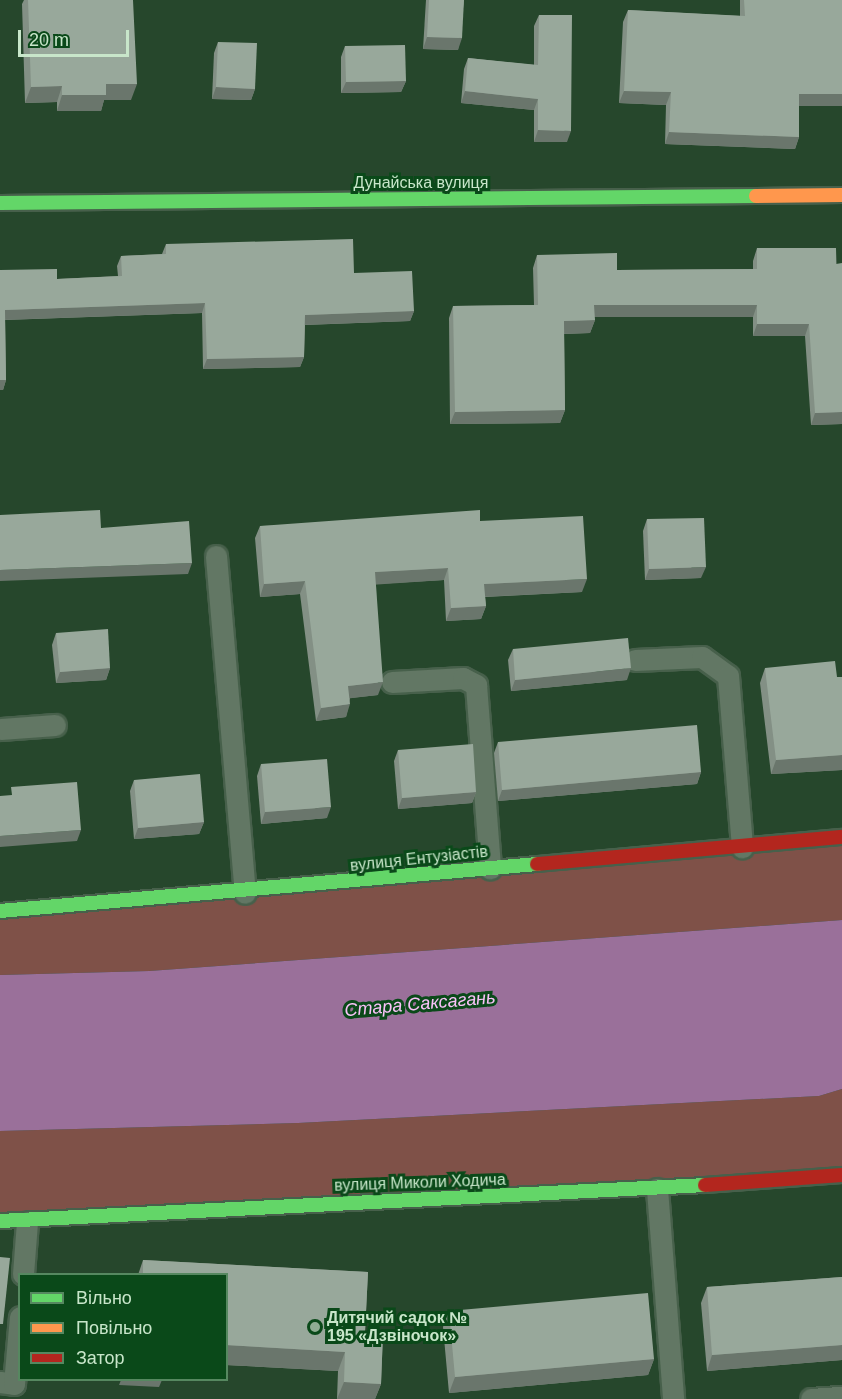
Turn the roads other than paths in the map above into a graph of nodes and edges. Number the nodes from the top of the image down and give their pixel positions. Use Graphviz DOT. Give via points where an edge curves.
graph roads {
  1 [pos="842,195"];
  2 [pos="0,203"];
  3 [pos="216,556"];
  4 [pos="635,660"];
  5 [pos="392,682"];
  6 [pos="55,725"];
  7 [pos="0,729"];
  8 [pos="842,837"];
  9 [pos="742,847"];
  10 [pos="490,868"];
  11 [pos="245,893"];
  12 [pos="0,911"];
  13 [pos="842,1175"];
  14 [pos="657,1189"];
  15 [pos="0,1221"];
  16 [pos="27,1222"];
  17 [pos="23,1273"];
  18 [pos="18,1339"];
  19 [pos="0,1382"];
  20 [pos="842,1397"];
  21 [pos="673,1399"];
  22 [pos="811,1399"];
  1 -- 2 [label="street, Дунайська вулиця"];
  3 -- 11 [label="lane"];
  4 -- 9 [label="lane" via="702,657 728,676"];
  5 -- 10 [label="lane" via="463,678 476,685"];
  6 -- 7 [label="lane"];
  8 -- 9 [label="street, вулиця Ентузіастів"];
  9 -- 10 [label="street, вулиця Ентузіастів"];
  10 -- 11 [label="street, вулиця Ентузіастів"];
  11 -- 12 [label="street, вулиця Ентузіастів"];
  13 -- 14 [label="street, вулиця Миколи Ходича"];
  14 -- 16 [label="street, вулиця Миколи Ходича"];
  14 -- 21 [label="lane"];
  15 -- 16 [label="street, вулиця Миколи Ходича"];
  16 -- 17 [label="lane"];
  18 -- 19 [label="lane" via="14,1384"];
  20 -- 22 [label="lane"];
}
